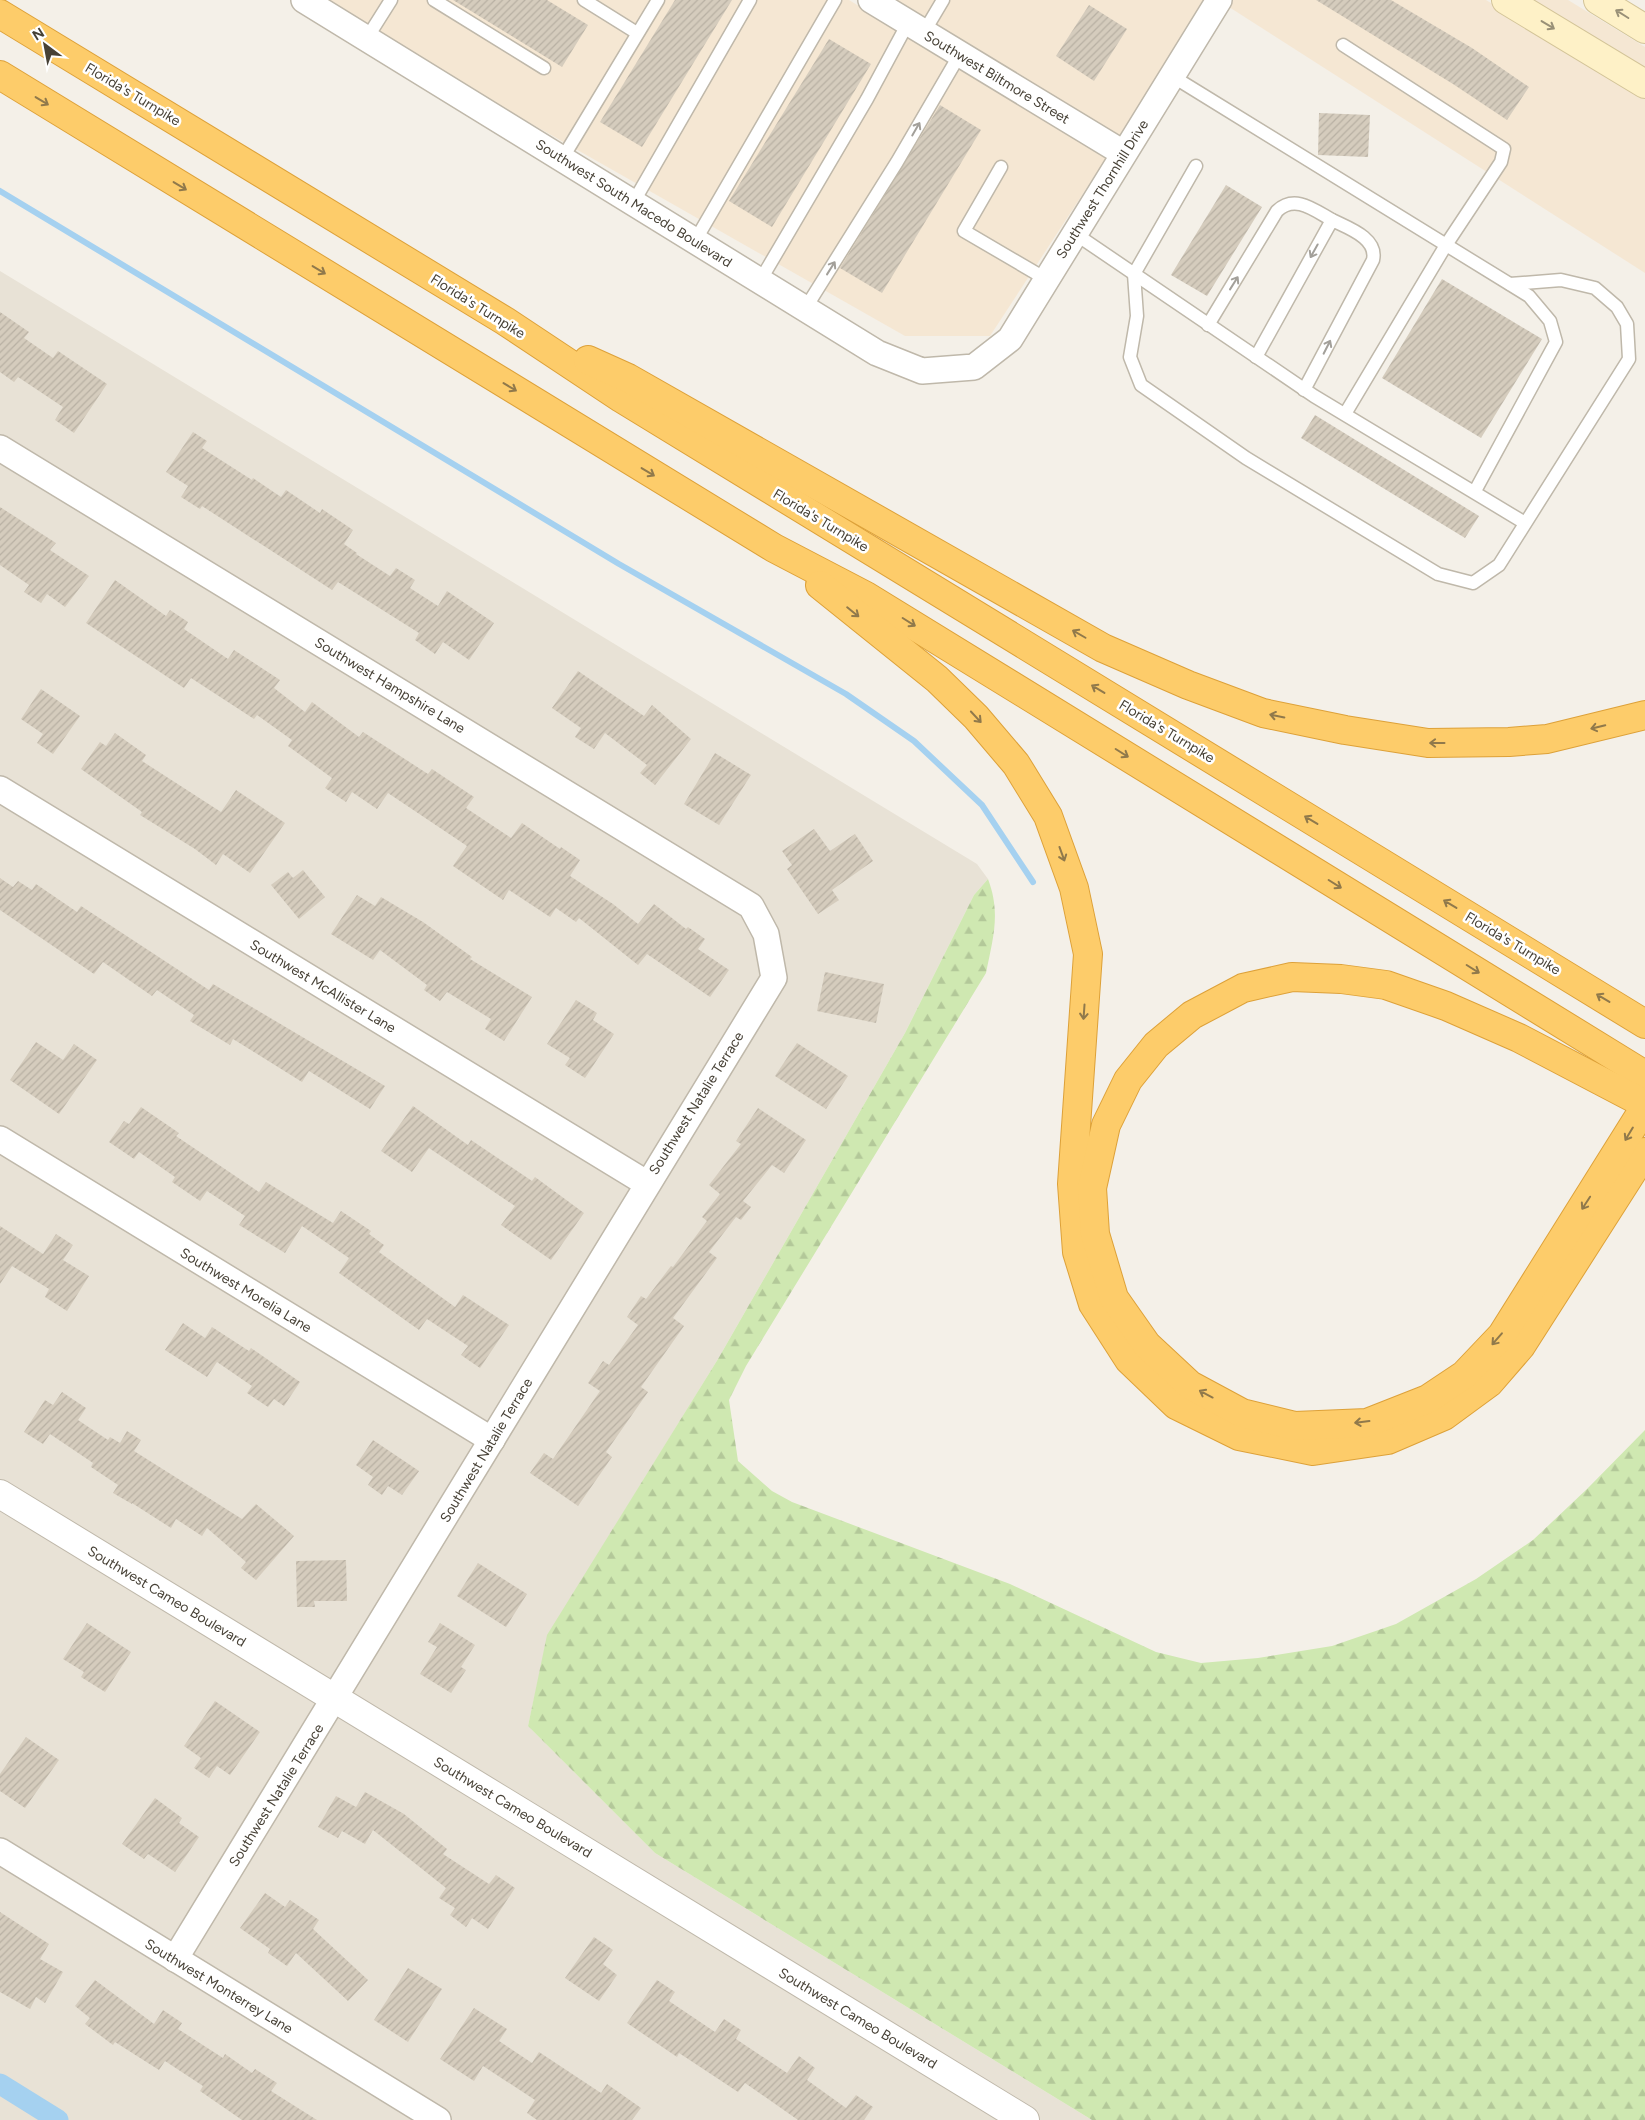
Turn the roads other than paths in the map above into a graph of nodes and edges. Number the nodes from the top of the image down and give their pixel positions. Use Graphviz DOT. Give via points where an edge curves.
graph roads {
  1 [pos="304,0"];
  2 [pos="392,0"];
  3 [pos="434,0"];
  4 [pos="584,0"];
  5 [pos="658,0"];
  6 [pos="750,0"];
  7 [pos="835,0"];
  8 [pos="871,0"];
  9 [pos="943,0"];
  10 [pos="1219,0"];
  11 [pos="1506,0"];
  12 [pos="1598,0"];
  13 [pos="0,14"];
  14 [pos="916,27"];
  15 [pos="1645,29"];
  16 [pos="637,33"];
  17 [pos="367,38"];
  18 [pos="1343,45"];
  19 [pos="960,54"];
  20 [pos="544,68"];
  21 [pos="0,75"];
  22 [pos="1172,76"];
  23 [pos="1645,84"];
  24 [pos="1123,153"];
  25 [pos="562,159"];
  26 [pos="1196,166"];
  27 [pos="1001,167"];
  28 [pos="634,203"];
  29 [pos="1332,220"];
  30 [pos="1074,233"];
  31 [pos="695,241"];
  32 [pos="1446,245"];
  33 [pos="1134,274"];
  34 [pos="1046,280"];
  35 [pos="760,281"];
  36 [pos="1510,284"];
  37 [pos="805,309"];
  38 [pos="505,321"];
  39 [pos="1208,325"];
  40 [pos="1256,357"];
  41 [pos="974,367"];
  42 [pos="1304,390"];
  43 [pos="1344,414"];
  44 [pos="0,448"];
  45 [pos="1475,492"];
  46 [pos="1525,523"];
  47 [pos="774,548"];
  48 [pos="1645,715"];
  49 [pos="0,789"];
  50 [pos="766,934"];
  51 [pos="1645,1024"];
  52 [pos="1645,1075"];
  53 [pos="1645,1105"];
  54 [pos="0,1139"];
  55 [pos="1630,1162"];
  56 [pos="646,1183"];
  57 [pos="492,1440"];
  58 [pos="0,1494"];
  59 [pos="335,1698"];
  60 [pos="0,1851"];
  61 [pos="175,1959"];
  62 [pos="438,2120"];
  63 [pos="1025,2120"];
  1 -- 17 [label="street, Southwest South Macedo Boulevard"];
  2 -- 17 [label="lane"];
  3 -- 20 [label="lane"];
  4 -- 16 [label="lane"];
  5 -- 16 [label="lane"];
  6 -- 28 [label="lane"];
  7 -- 31 [label="lane"];
  8 -- 14 [label="street, Southwest Biltmore Street"];
  9 -- 14 [label="lane"];
  10 -- 22 [label="street, Southwest Thornhill Drive"];
  11 -- 23 [label="main road, one-way"];
  15 -- 12 [label="main road, one-way"];
  13 -- 38 [label="highway, Florida's Turnpike"];
  14 -- 19 [label="street, Southwest Biltmore Street"];
  14 -- 35 [label="lane" via="867,98"];
  16 -- 25 [label="lane"];
  17 -- 25 [label="street, Southwest South Macedo Boulevard"];
  18 -- 32 [label="lane" via="1504,149 1501,162"];
  19 -- 24 [label="street, Southwest Biltmore Street"];
  37 -- 19 [label="lane, one-way"];
  21 -- 47 [label="highway, one-way"];
  22 -- 24 [label="street, Southwest Thornhill Drive"];
  22 -- 32 [label="lane"];
  24 -- 30 [label="street, Southwest Thornhill Drive"];
  25 -- 28 [label="street, Southwest South Macedo Boulevard"];
  26 -- 33 [label="lane"];
  27 -- 34 [label="lane" via="964,231"];
  28 -- 31 [label="street, Southwest South Macedo Boulevard"];
  39 -- 29 [label="lane, one-way" via="1282,206 1302,203"];
  29 -- 40 [label="lane, one-way"];
  42 -- 29 [label="lane, one-way" via="1375,253 1363,237"];
  30 -- 33 [label="lane"];
  30 -- 34 [label="street, Southwest Thornhill Drive"];
  31 -- 35 [label="street, Southwest South Macedo Boulevard"];
  32 -- 36 [label="lane"];
  32 -- 43 [label="lane"];
  33 -- 39 [label="lane"];
  33 -- 46 [label="lane" via="1137,316 1130,357 1142,386 1246,458 1438,574 1473,584 1499,565"];
  34 -- 41 [label="street, Southwest Thornhill Drive" via="1010,339"];
  35 -- 37 [label="street, Southwest South Macedo Boulevard"];
  36 -- 45 [label="lane" via="1529,296 1550,321 1556,342"];
  36 -- 46 [label="lane" via="1561,280 1595,288 1617,306 1628,332 1629,359"];
  37 -- 41 [label="street, Southwest South Macedo Boulevard" via="877,353 922,372"];
  48 -- 38 [label="highway, one-way" via="1547,739 1428,743 1263,713 1103,648 628,378"];
  51 -- 38 [label="highway, Florida's Turnpike, one-way" via="621,398"];
  39 -- 40 [label="lane"];
  40 -- 42 [label="lane"];
  42 -- 43 [label="lane"];
  43 -- 45 [label="lane"];
  44 -- 50 [label="street, Southwest Hampshire Lane" via="714,882 751,906"];
  45 -- 46 [label="lane"];
  47 -- 52 [label="highway, one-way" via="866,596"];
  47 -- 55 [label="highway, one-way" via="937,680 976,717 1016,764 1048,816 1074,888 1088,954 1072,1184 1077,1252 1093,1304 1129,1360 1176,1405 1239,1436 1313,1451 1388,1440 1444,1416 1489,1383 1521,1346"];
  49 -- 56 [label="street, Southwest McAllister Lane"];
  50 -- 56 [label="street, Southwest Natalie Terrace" via="774,978"];
  53 -- 55 [label="highway, one-way"];
  55 -- 53 [label="highway, one-way" via="1502,1335 1464,1375 1428,1399 1367,1423 1295,1426 1242,1413 1190,1386 1148,1345 1114,1298 1095,1234 1092,1188 1106,1126 1128,1080 1156,1044 1192,1015 1244,988 1292,976 1386,985 1446,1006 1519,1038"];
  54 -- 57 [label="street, Southwest Morelia Lane"];
  56 -- 57 [label="street, Southwest Natalie Terrace"];
  57 -- 59 [label="street, Southwest Natalie Terrace"];
  58 -- 59 [label="street, Southwest Cameo Boulevard"];
  59 -- 61 [label="street, Southwest Natalie Terrace"];
  59 -- 63 [label="street, Southwest Cameo Boulevard"];
  60 -- 61 [label="street, Southwest Monterrey Lane"];
  61 -- 62 [label="street, Southwest Monterrey Lane"];
}
